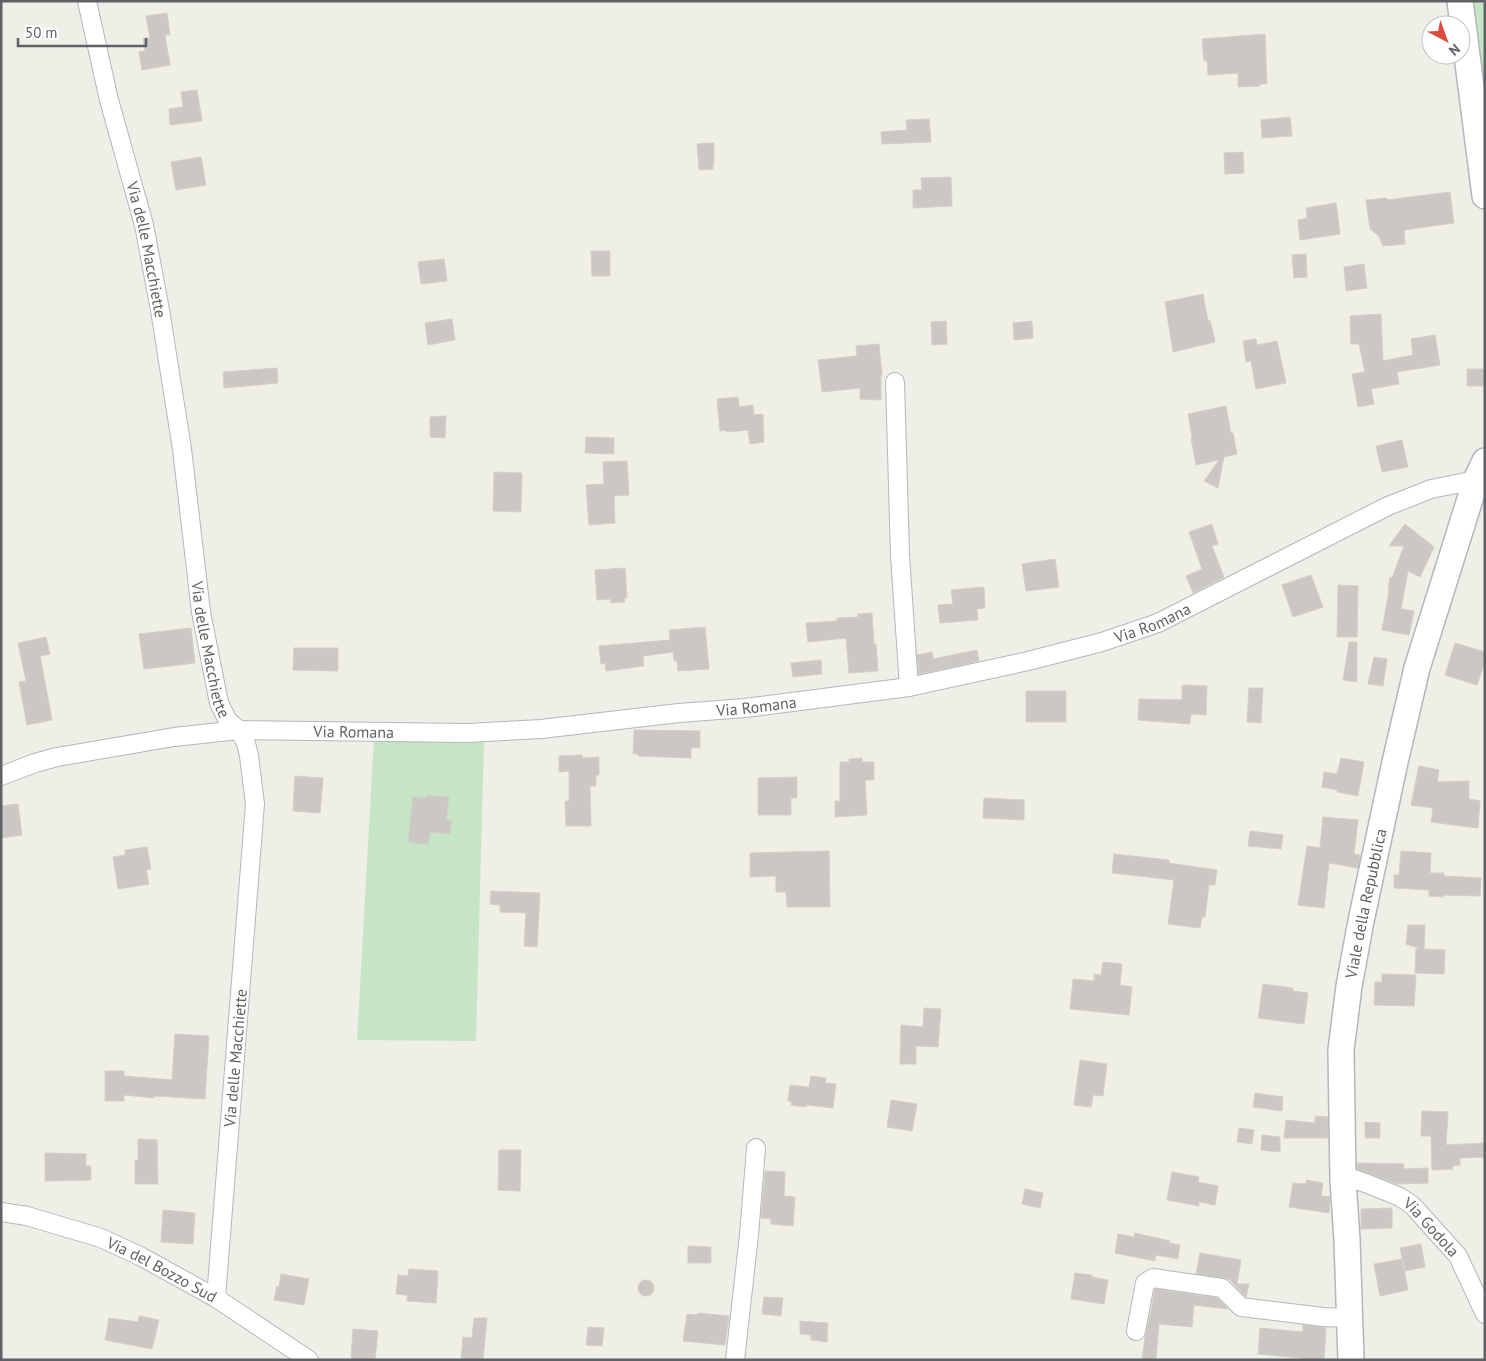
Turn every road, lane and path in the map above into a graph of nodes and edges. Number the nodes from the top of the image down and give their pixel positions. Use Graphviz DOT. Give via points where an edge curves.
graph roads {
  1 [pos="87,1"];
  2 [pos="1460,1"];
  3 [pos="1485,196"];
  4 [pos="895,382"];
  5 [pos="1480,470"];
  6 [pos="909,688"];
  7 [pos="239,730"];
  8 [pos="1,776"];
  9 [pos="756,1148"];
  10 [pos="1343,1180"];
  11 [pos="1,1212"];
  12 [pos="216,1298"];
  13 [pos="1485,1314"];
  14 [pos="1350,1318"];
  15 [pos="1136,1331"];
  16 [pos="309,1360"];
  17 [pos="736,1360"];
  18 [pos="1351,1360"];
  1 -- 7 [label="street, Via delle Macchiette" via="109,100 144,225 160,310 182,449 201,612 217,694 228,721"];
  2 -- 3 [label="main road"];
  4 -- 6 [label="street" via="900,555"];
  5 -- 6 [label="street, Via Romana" via="1388,506 1158,623 1102,642"];
  5 -- 10 [label="main road, Viale della Repubblica" via="1417,668 1352,968 1341,1050"];
  6 -- 7 [label="street, Via Romana" via="541,729 467,733"];
  7 -- 8 [label="street, Via Romana" via="174,737 57,757"];
  7 -- 12 [label="street, Via delle Macchiette" via="249,756 255,804"];
  9 -- 17 [label="street"];
  10 -- 13 [label="street, Via Godola" via="1354,1179 1368,1184 1400,1197 1412,1206 1458,1256"];
  10 -- 14 [label="main road, Viale della Repubblica"];
  11 -- 12 [label="street, Via del Bozzo Sud" via="27,1216 101,1238"];
  12 -- 16 [label="street, Via del Bozzo Sud"];
  14 -- 15 [label="street" via="1241,1307 1222,1288 1152,1278 1145,1283"];
  14 -- 18 [label="main road, Viale della Repubblica"];
}
